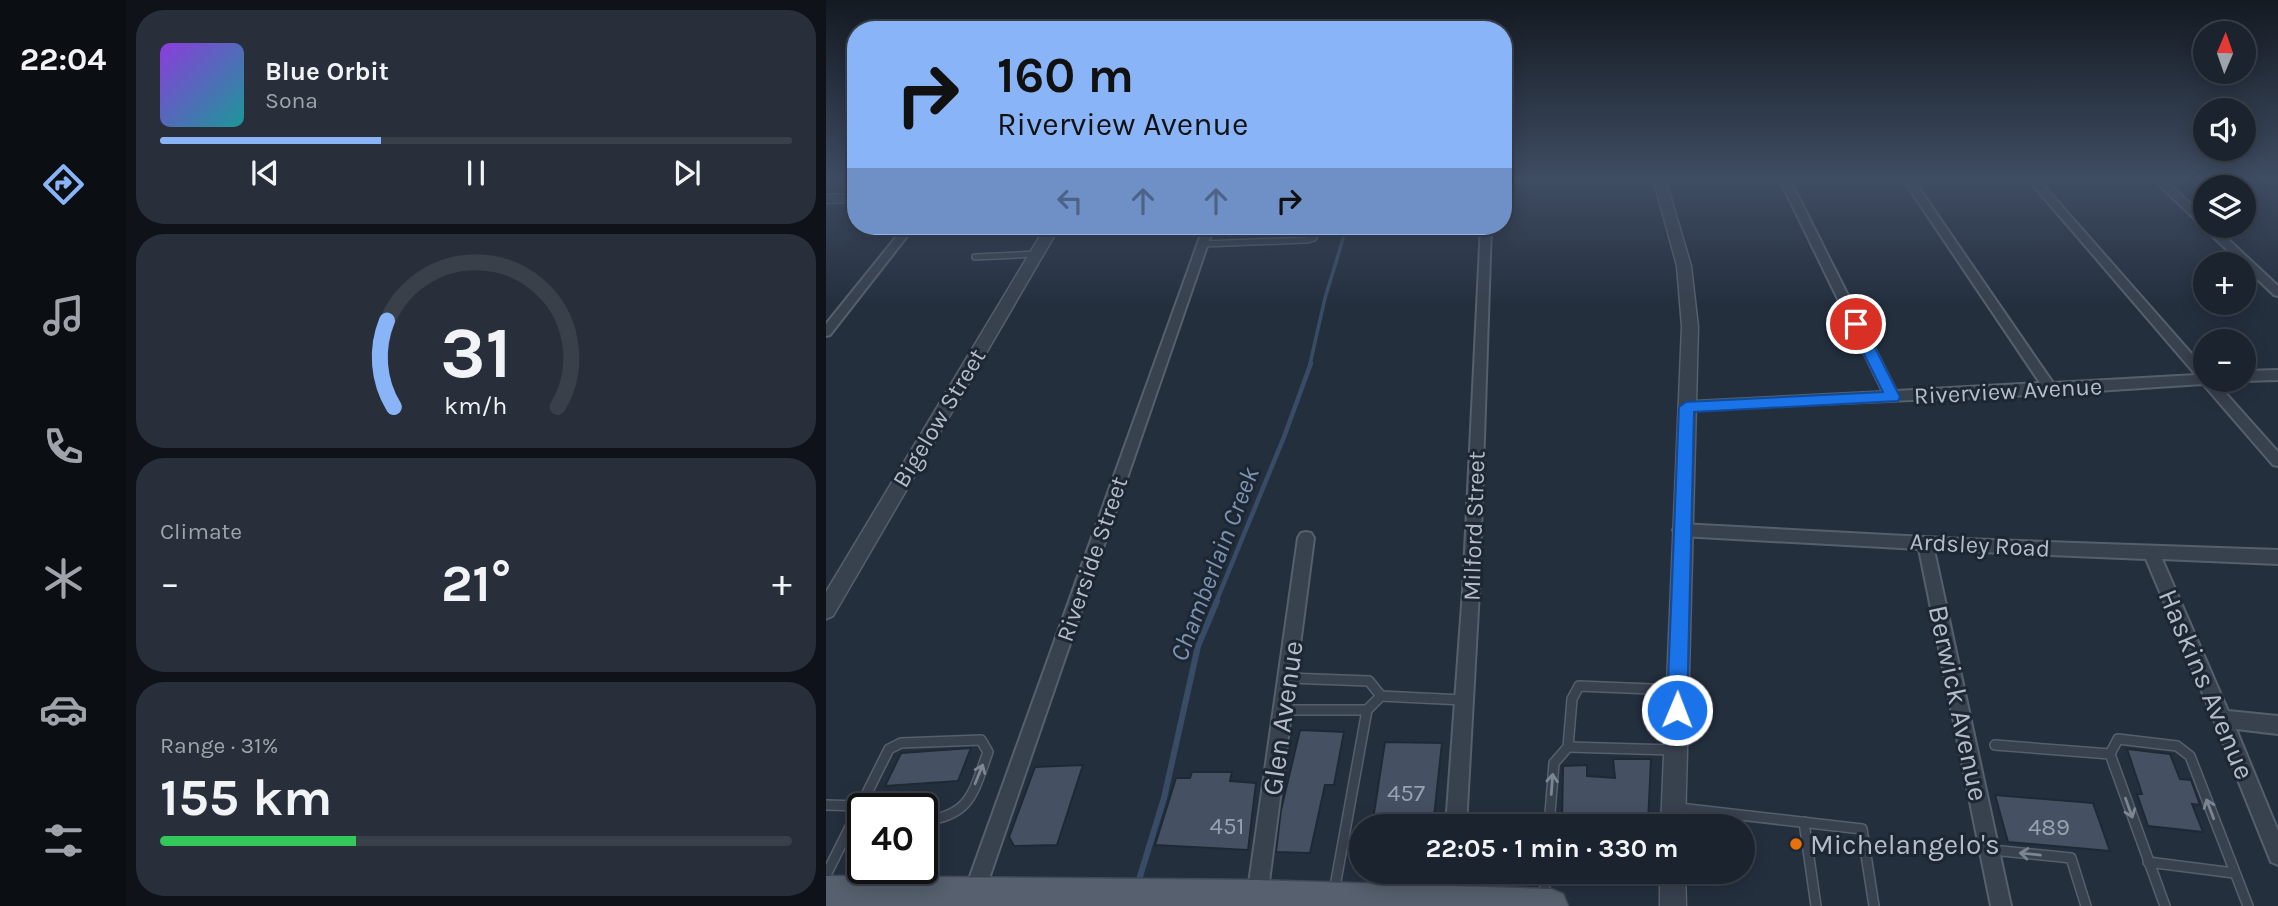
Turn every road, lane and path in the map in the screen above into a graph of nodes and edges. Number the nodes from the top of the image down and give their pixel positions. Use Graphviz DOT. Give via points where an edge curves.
graph roads {
  1 [pos="1670,220"];
  2 [pos="1805,220"];
  3 [pos="1936,220"];
  4 [pos="2069,220"];
  5 [pos="903,235"];
  6 [pos="1048,235"];
  7 [pos="1206,235"];
  8 [pos="1315,235"];
  9 [pos="1486,235"];
  10 [pos="2222,238"];
  11 [pos="1203,244"];
  12 [pos="1036,254"];
  13 [pos="975,257"];
  14 [pos="2278,292"];
  15 [pos="826,332"];
  16 [pos="2193,364"];
  17 [pos="2278,374"];
  18 [pos="2256,375"];
  19 [pos="2193,380"];
  20 [pos="2051,389"];
  21 [pos="2217,392"];
  22 [pos="1892,397"];
  23 [pos="1686,407"];
  24 [pos="2278,461"];
  25 [pos="1681,530"];
  26 [pos="1306,538"];
  27 [pos="1925,542"];
  28 [pos="2151,552"];
  29 [pos="2278,557"];
  30 [pos="826,611"];
  31 [pos="1288,678"];
  32 [pos="1677,690"];
  33 [pos="1381,696"];
  34 [pos="1464,700"];
  35 [pos="1284,710"];
  36 [pos="1367,710"];
  37 [pos="2224,719"];
  38 [pos="2278,725"];
  39 [pos="1995,745"];
  40 [pos="1568,747"];
  41 [pos="1675,750"];
  42 [pos="2110,754"];
  43 [pos="867,793"];
  44 [pos="826,805"];
  45 [pos="847,806"];
  46 [pos="1457,814"];
  47 [pos="1550,814"];
  48 [pos="1674,814"];
  49 [pos="1755,820"];
  50 [pos="938,821"];
  51 [pos="1804,822"];
  52 [pos="847,840"];
  53 [pos="1990,849"];
  54 [pos="2278,855"];
  55 [pos="2148,862"];
  56 [pos="2234,873"];
  57 [pos="826,875"];
  58 [pos="1545,884"];
  59 [pos="1673,884"];
  60 [pos="1452,887"];
  61 [pos="826,892"];
  62 [pos="913,899"];
  63 [pos="972,899"];
  64 [pos="1333,899"];
  65 [pos="1244,900"];
  66 [pos="1404,904"];
  67 [pos="1543,906"];
  68 [pos="1551,906"];
  69 [pos="1673,906"];
  70 [pos="1816,906"];
  71 [pos="1874,906"];
  72 [pos="2001,906"];
  73 [pos="2085,906"];
  74 [pos="2165,906"];
  75 [pos="2248,906"];
  1 -- 23 [label="street" via="1688,289"];
  2 -- 22 [label="street"];
  3 -- 20 [label="street"];
  4 -- 16 [label="street"];
  5 -- 15 [label="street"];
  6 -- 12 [label="street, Bigelow Street"];
  7 -- 11 [label="street, Riverside Street"];
  8 -- 11 [label="lane" via="1306,240"];
  9 -- 34 [label="street, Milford Street"];
  10 -- 14 [label="street"];
  11 -- 63 [label="street, Riverside Street"];
  12 -- 13 [label="lane"];
  12 -- 30 [label="street, Bigelow Street"];
  17 -- 18 [label="street"];
  19 -- 20 [label="street, Riverview Avenue"];
  20 -- 22 [label="street, Riverview Avenue"];
  21 -- 24 [label="street"];
  22 -- 23 [label="street, Riverview Avenue"];
  23 -- 25 [label="street"];
  25 -- 27 [label="street, Ardsley Road"];
  25 -- 32 [label="street"];
  26 -- 31 [label="street, Glen Avenue"];
  27 -- 28 [label="street, Ardsley Road"];
  27 -- 53 [label="street, Berwick Avenue"];
  28 -- 29 [label="street, Ardsley Road"];
  28 -- 37 [label="street, Haskins Avenue"];
  31 -- 33 [label="lane" via="1369,681"];
  31 -- 35 [label="street, Glen Avenue"];
  32 -- 40 [label="lane" via="1579,686 1572,699"];
  32 -- 41 [label="street"];
  33 -- 34 [label="lane"];
  33 -- 36 [label="lane"];
  34 -- 46 [label="street, Milford Street"];
  35 -- 36 [label="lane"];
  35 -- 65 [label="street, Glen Avenue"];
  36 -- 64 [label="lane"];
  37 -- 38 [label="street"];
  37 -- 54 [label="street, Haskins Avenue"];
  39 -- 42 [label="lane"];
  40 -- 41 [label="lane"];
  47 -- 40 [label="lane, one-way" via="1553,763"];
  41 -- 48 [label="street"];
  42 -- 55 [label="lane, one-way"];
  56 -- 42 [label="lane, one-way" via="2190,756 2177,746 2118,739"];
  50 -- 43 [label="lane, one-way" via="957,816 966,807 988,752 981,740 894,745 883,756"];
  44 -- 45 [label="lane"];
  49 -- 51 [label="lane"];
  51 -- 70 [label="lane"];
  51 -- 71 [label="lane" via="1862,829"];
  52 -- 57 [label="lane"];
  53 -- 72 [label="street, Berwick Avenue"];
  73 -- 53 [label="lane, one-way" via="2071,858"];
  55 -- 56 [label="lane"];
  55 -- 74 [label="lane"];
  56 -- 75 [label="lane"];
  58 -- 67 [label="lane"];
  59 -- 69 [label="street"];
  60 -- 66 [label="main road"];
  60 -- 67 [label="main road"];
  61 -- 62 [label="main road"];
  62 -- 63 [label="main road"];
  63 -- 65 [label="main road" via="1107,895"];
  64 -- 65 [label="main road"];
  64 -- 66 [label="main road"];
  67 -- 68 [label="main road"];
}
